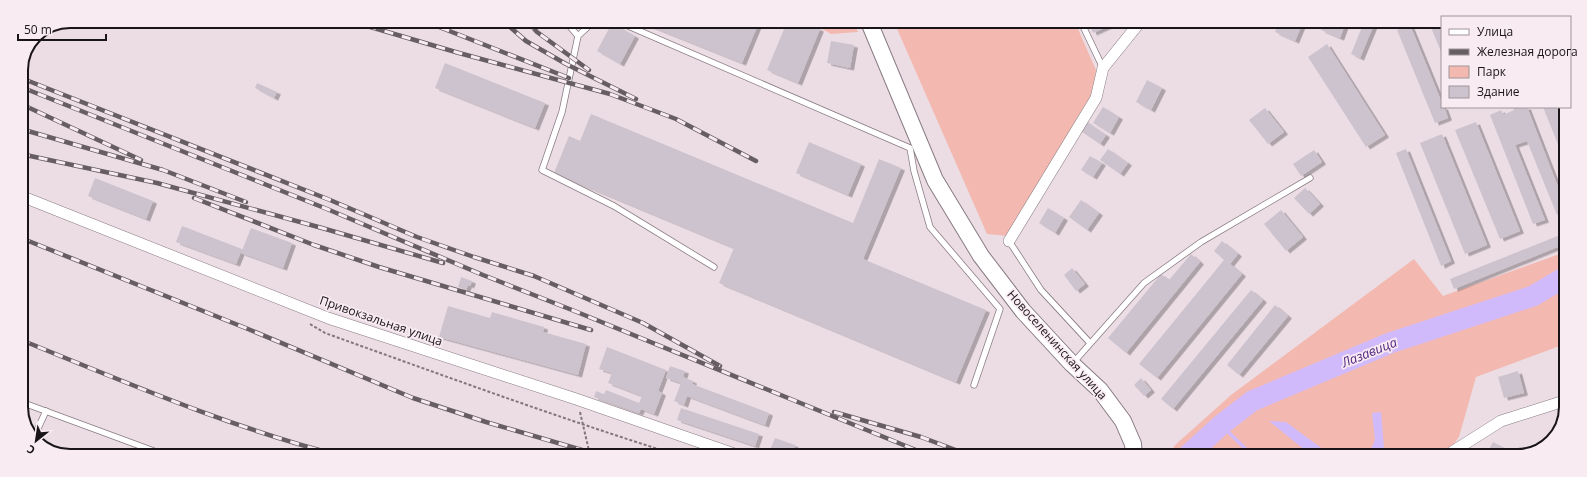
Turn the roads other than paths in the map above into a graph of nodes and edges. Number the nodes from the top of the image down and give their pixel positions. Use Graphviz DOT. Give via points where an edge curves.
graph roads {
  1 [pos="571,28"];
  2 [pos="586,28"];
  3 [pos="633,28"];
  4 [pos="872,28"];
  5 [pos="1084,28"];
  6 [pos="1135,28"];
  7 [pos="578,36"];
  8 [pos="1102,68"];
  9 [pos="1310,178"];
  10 [pos="28,199"];
  11 [pos="1008,241"];
  12 [pos="714,267"];
  13 [pos="1090,343"];
  14 [pos="1072,364"];
  15 [pos="974,385"];
  16 [pos="1559,403"];
  17 [pos="28,405"];
  18 [pos="46,411"];
  19 [pos="41,421"];
  20 [pos="149,449"];
  21 [pos="720,449"];
  22 [pos="1133,449"];
  23 [pos="1457,449"];
  1 -- 7 [label="lane"];
  2 -- 7 [label="lane"];
  3 -- 15 [label="lane" via="910,148 930,227 1000,309"];
  4 -- 14 [label="main road, Новоселенинская улица" via="935,180 981,256 1023,311"];
  5 -- 8 [label="lane"];
  6 -- 8 [label="street"];
  7 -- 12 [label="lane" via="562,112 542,170 614,206"];
  8 -- 11 [label="street" via="1096,98"];
  9 -- 13 [label="lane" via="1201,242 1144,283"];
  10 -- 21 [label="street, Привокзальная улица" via="328,318"];
  11 -- 13 [label="lane" via="1041,290"];
  13 -- 14 [label="lane"];
  14 -- 22 [label="main road, Новоселенинская улица" via="1100,390 1123,420"];
  16 -- 23 [label="street" via="1501,421"];
  17 -- 18 [label="lane"];
  18 -- 19 [label="lane"];
  18 -- 20 [label="lane"];
}
